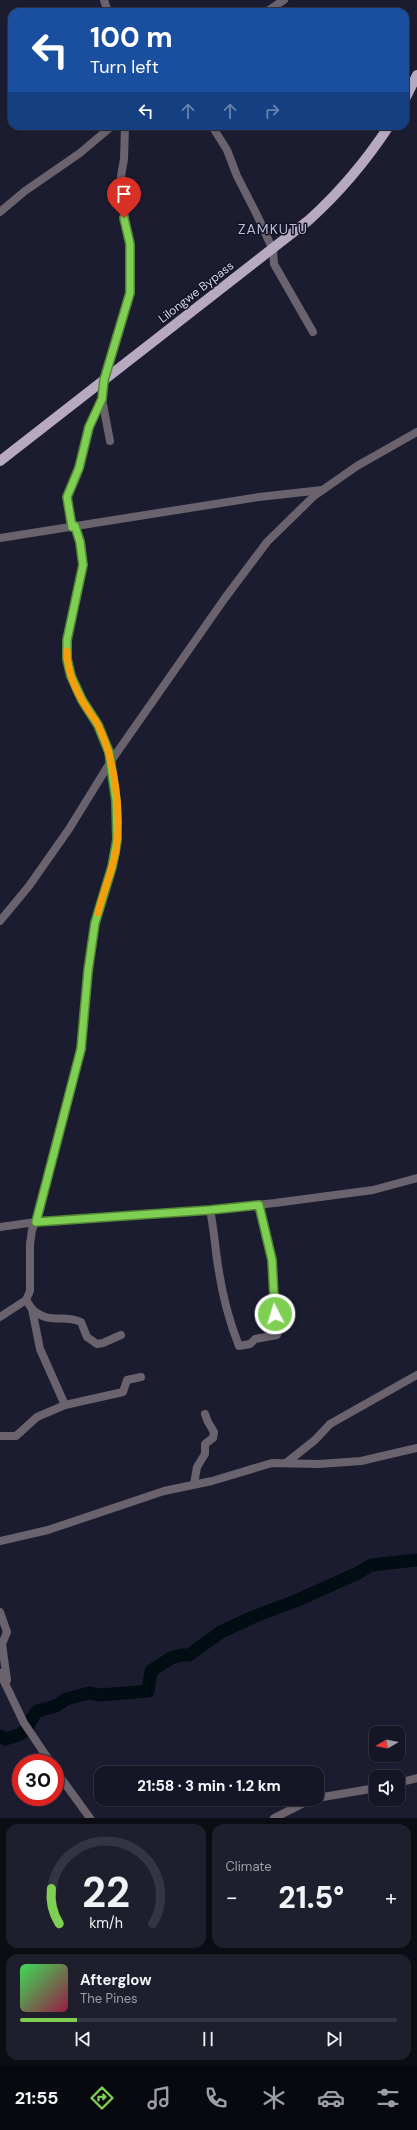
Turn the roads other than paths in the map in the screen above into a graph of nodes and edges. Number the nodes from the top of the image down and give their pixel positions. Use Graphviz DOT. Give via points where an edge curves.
graph roads {
  1 [pos="284,0"];
  2 [pos="272,8"];
  3 [pos="417,75"];
  4 [pos="409,91"];
  5 [pos="107,130"];
  6 [pos="125,130"];
  7 [pos="214,130"];
  8 [pos="386,130"];
  9 [pos="0,212"];
  10 [pos="273,250"];
  11 [pos="313,332"];
  12 [pos="104,380"];
  13 [pos="102,399"];
  14 [pos="417,432"];
  15 [pos="110,441"];
  16 [pos="0,461"];
  17 [pos="323,490"];
  18 [pos="73,526"];
  19 [pos="0,538"];
  20 [pos="111,761"];
  21 [pos="0,921"];
  22 [pos="417,1178"];
  23 [pos="259,1205"];
  24 [pos="210,1210"];
  25 [pos="36,1222"];
  26 [pos="0,1227"];
  27 [pos="26,1300"];
  28 [pos="32,1309"];
  29 [pos="0,1316"];
  30 [pos="122,1335"];
  31 [pos="417,1375"];
  32 [pos="141,1377"];
  33 [pos="65,1404"];
  34 [pos="206,1414"];
  35 [pos="0,1436"];
  36 [pos="417,1448"];
  37 [pos="286,1463"];
  38 [pos="194,1484"];
  39 [pos="0,1532"];
  40 [pos="2,1542"];
  41 [pos="0,1612"];
  42 [pos="0,1673"];
  43 [pos="8,1686"];
  44 [pos="45,1754"];
  45 [pos="417,1778"];
  46 [pos="405,1781"];
  47 [pos="64,1782"];
  48 [pos="369,1789"];
  49 [pos="324,1797"];
  50 [pos="298,1806"];
  51 [pos="90,1818"];
  52 [pos="274,1818"];
  1 -- 2 [label="street"];
  3 -- 4 [label="main road"];
  5 -- 9 [label="street"];
  6 -- 12 [label="street" via="121,176 126,230 130,244 130,293"];
  7 -- 10 [label="street" via="227,150"];
  8 -- 10 [label="main road, Lilongwe Bypass" via="373,150 328,202"];
  10 -- 11 [label="street" via="274,264"];
  10 -- 12 [label="main road, Lilongwe Bypass"];
  12 -- 13 [label="street"];
  12 -- 16 [label="main road, Lilongwe Bypass"];
  13 -- 15 [label="street"];
  13 -- 18 [label="street" via="89,427 79,468 67,497"];
  14 -- 17 [label="street" via="357,466"];
  17 -- 18 [label="street"];
  17 -- 20 [label="street" via="267,542"];
  18 -- 19 [label="street"];
  18 -- 20 [label="street" via="80,542 83,565 67,640 68,668 82,700 98,725"];
  20 -- 21 [label="street" via="69,829 29,886"];
  20 -- 25 [label="street" via="116,801 116,852 95,923 81,1049"];
  22 -- 23 [label="street" via="373,1190"];
  23 -- 24 [label="street"];
  23 -- 24 [label="street" via="272,1260 275,1314 279,1329 277,1335 255,1339 250,1344 240,1346 231,1327"];
  24 -- 25 [label="street"];
  25 -- 26 [label="street"];
  25 -- 27 [label="street" via="30,1244 30,1291"];
  27 -- 28 [label="street"];
  27 -- 29 [label="street"];
  28 -- 30 [label="street" via="38,1315 50,1319 81,1322 87,1337 97,1344"];
  28 -- 33 [label="street" via="40,1349"];
  31 -- 37 [label="street" via="330,1424 315,1440"];
  32 -- 33 [label="street" via="126,1380 122,1392"];
  33 -- 35 [label="street" via="37,1417 16,1436"];
  34 -- 38 [label="street" via="214,1432 213,1438 205,1444 205,1454 197,1468"];
  36 -- 37 [label="street" via="361,1460 319,1464"];
  37 -- 38 [label="street" via="272,1462"];
  38 -- 40 [label="street" via="147,1496 48,1530"];
  39 -- 40 [label="street"];
  41 -- 43 [label="street" via="8,1632 2,1644"];
  42 -- 43 [label="street"];
  43 -- 44 [label="street" via="16,1709"];
  45 -- 46 [label="street"];
  47 -- 51 [label="street"];
  48 -- 49 [label="street"];
  50 -- 52 [label="street"];
}
